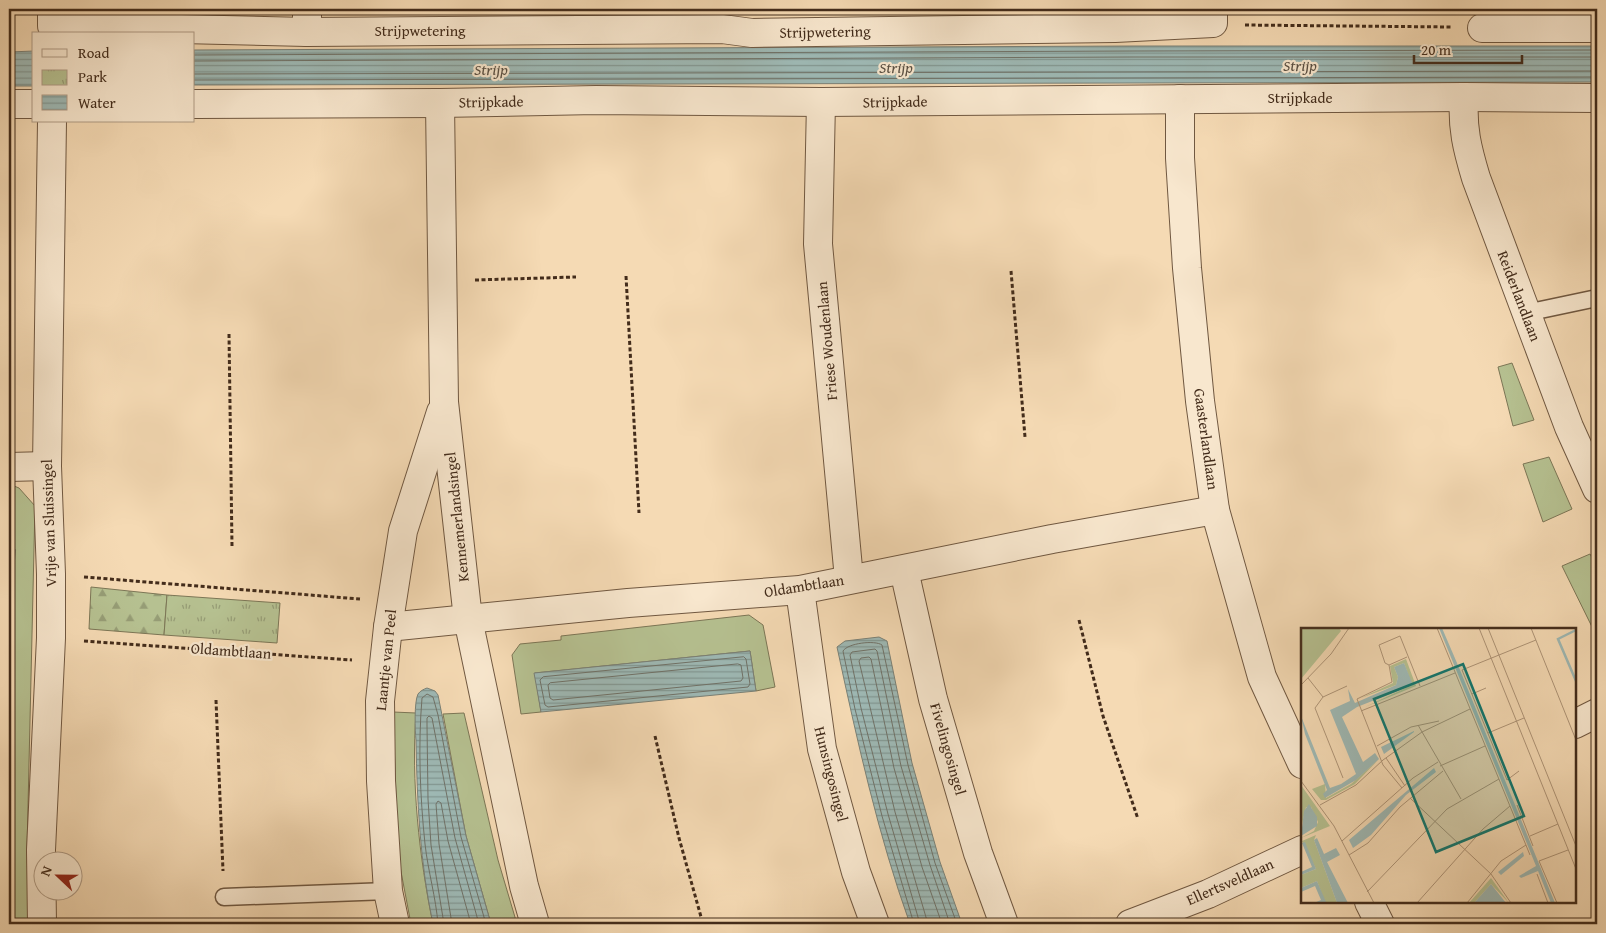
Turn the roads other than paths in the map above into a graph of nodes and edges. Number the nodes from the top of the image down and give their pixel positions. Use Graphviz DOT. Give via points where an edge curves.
graph roads {
  1 [pos="1213,16"];
  2 [pos="52,17"];
  3 [pos="722,19"];
  4 [pos="307,20"];
  5 [pos="1482,28"];
  6 [pos="1597,28"];
  7 [pos="1464,97"];
  8 [pos="1597,98"];
  9 [pos="1180,99"];
  10 [pos="821,102"];
  11 [pos="440,103"];
  12 [pos="9,104"];
  13 [pos="32,104"];
  14 [pos="195,104"];
  15 [pos="52,122"];
  16 [pos="1597,298"];
  17 [pos="1526,313"];
  18 [pos="444,402"];
  19 [pos="47,466"];
  20 [pos="9,467"];
  21 [pos="1597,489"];
  22 [pos="1215,510"];
  23 [pos="904,570"];
  24 [pos="848,580"];
  25 [pos="800,590"];
  26 [pos="468,619"];
  27 [pos="388,627"];
  28 [pos="1597,713"];
  29 [pos="1576,724"];
  30 [pos="1301,762"];
  31 [pos="1301,850"];
  32 [pos="388,891"];
  33 [pos="224,897"];
  34 [pos="1370,903"];
  35 [pos="42,924"];
  36 [pos="395,924"];
  37 [pos="535,924"];
  38 [pos="875,924"];
  39 [pos="1004,924"];
  40 [pos="1130,924"];
  41 [pos="1380,924"];
  1 -- 3 [label="street, Strijpwetering" via="1115,28 762,32"];
  2 -- 4 [label="street, Strijpwetering"];
  3 -- 4 [label="street, Strijpwetering"];
  5 -- 6 [label="street"];
  7 -- 8 [label="street, Strijpkade"];
  7 -- 9 [label="street, Strijpkade"];
  7 -- 17 [label="street, Reiderlandlaan" via="1464,138"];
  9 -- 10 [label="street, Strijpkade"];
  9 -- 22 [label="street, Gaasterlandlaan" via="1187,268"];
  10 -- 11 [label="street, Strijpkade" via="596,100"];
  10 -- 24 [label="street, Friese Woudenlaan" via="818,244"];
  11 -- 14 [label="street, Strijpkade"];
  11 -- 18 [label="street, Kennemerlandsingel"];
  12 -- 13 [label="street"];
  15 -- 19 [label="street, Vrije van Sluissingel"];
  16 -- 17 [label="lane"];
  17 -- 21 [label="street, Reiderlandlaan" via="1569,427"];
  18 -- 26 [label="street, Kennemerlandsingel"];
  18 -- 27 [label="street, Laantje van Peel" via="403,531"];
  19 -- 20 [label="street"];
  19 -- 35 [label="street, Vrije van Sluissingel" via="51,638 41,850"];
  22 -- 23 [label="street, Oldambtlaan"];
  22 -- 30 [label="street, Gaasterlandlaan" via="1262,676"];
  23 -- 24 [label="street, Oldambtlaan"];
  23 -- 39 [label="street, Fivelingosingel" via="933,699 978,853"];
  24 -- 25 [label="street, Oldambtlaan"];
  25 -- 26 [label="street, Oldambtlaan"];
  25 -- 38 [label="street, Hunsingosingel" via="822,749 856,872"];
  26 -- 27 [label="street, Oldambtlaan"];
  26 -- 37 [label="street, Kennemerlandsingel" via="524,886"];
  27 -- 32 [label="street, Laantje van Peel" via="380,701"];
  28 -- 29 [label="street"];
  31 -- 40 [label="street, Ellertsveldlaan" via="1208,894"];
  32 -- 33 [label="lane"];
  32 -- 36 [label="street, Laantje van Peel"];
  34 -- 41 [label="street"];
}
